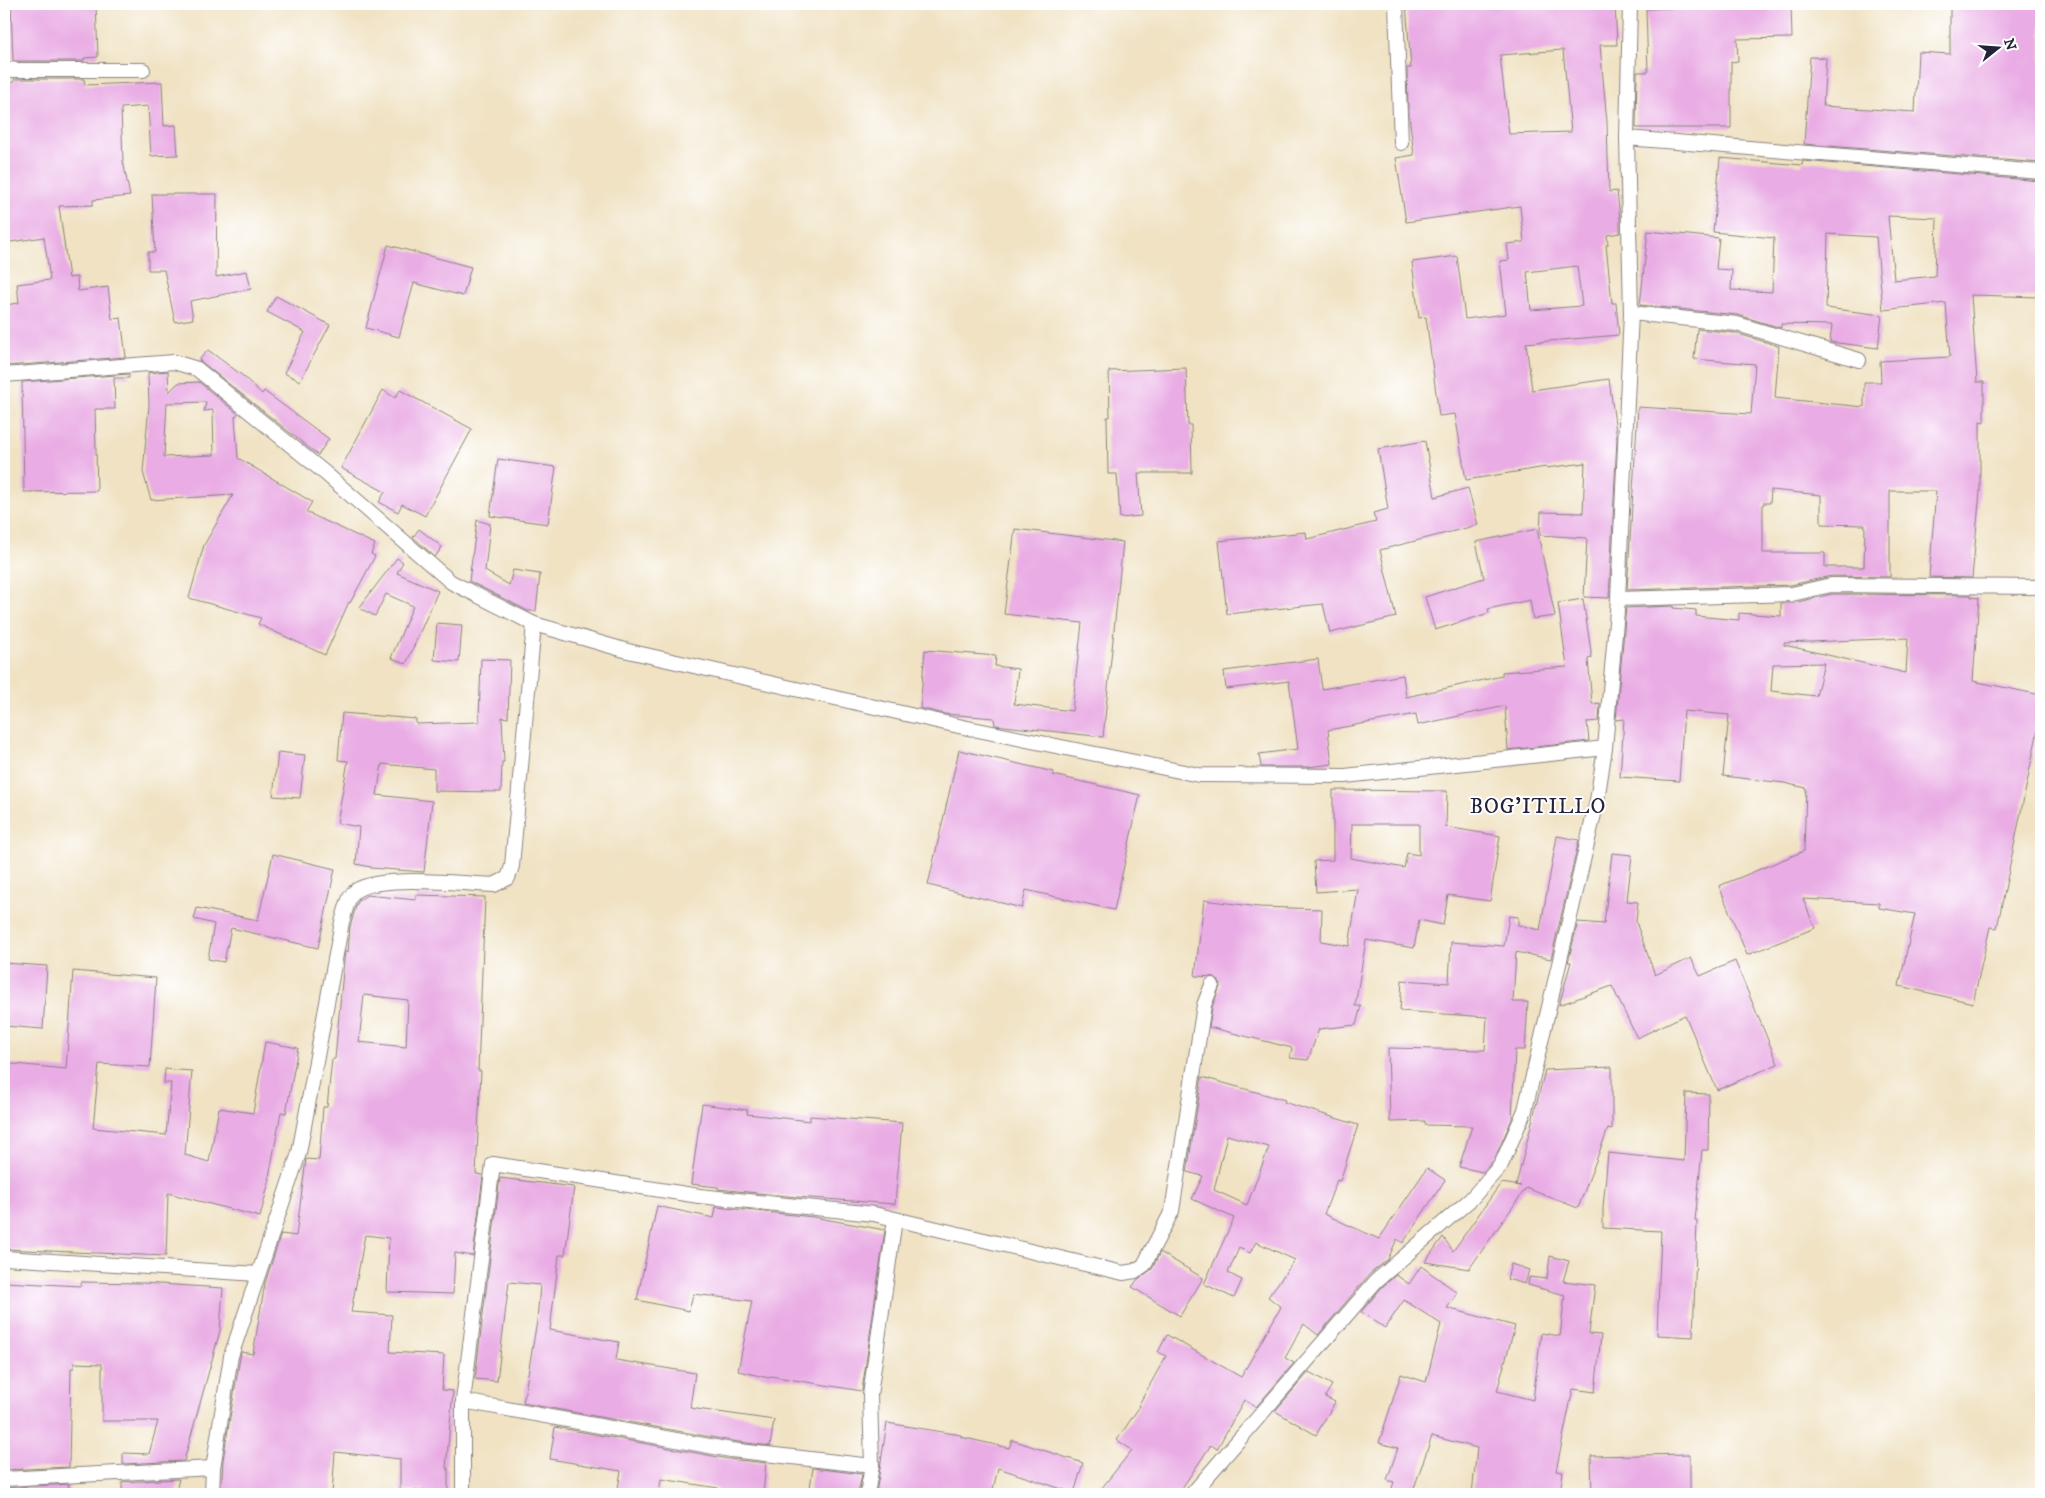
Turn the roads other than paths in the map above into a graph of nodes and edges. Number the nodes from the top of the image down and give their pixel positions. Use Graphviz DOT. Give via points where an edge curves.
graph roads {
  1 [pos="1396,4"];
  2 [pos="1630,4"];
  3 [pos="4,70"];
  4 [pos="143,70"];
  5 [pos="1627,138"];
  6 [pos="1401,143"];
  7 [pos="2041,172"];
  8 [pos="1631,313"];
  9 [pos="1859,360"];
  10 [pos="4,375"];
  11 [pos="2041,587"];
  12 [pos="1618,599"];
  13 [pos="534,624"];
  14 [pos="1605,748"];
  15 [pos="1212,985"];
  16 [pos="895,1219"];
  17 [pos="4,1258"];
  18 [pos="258,1274"];
  19 [pos="463,1401"];
  20 [pos="872,1466"];
  21 [pos="213,1468"];
  22 [pos="4,1479"];
  23 [pos="212,1494"];
  24 [pos="463,1494"];
  25 [pos="867,1494"];
  26 [pos="1192,1494"];
  1 -- 6 [label="street"];
  2 -- 5 [label="street"];
  3 -- 4 [label="street"];
  5 -- 7 [label="street"];
  5 -- 8 [label="street"];
  8 -- 9 [label="street" via="1737,324"];
  8 -- 12 [label="street"];
  10 -- 13 [label="street" via="174,362 197,369 325,473 451,582"];
  11 -- 12 [label="street" via="1831,585 1792,594"];
  12 -- 14 [label="street"];
  13 -- 14 [label="street" via="628,651 935,721 1199,775 1345,776"];
  13 -- 18 [label="street" via="512,866 508,878 494,885 392,881 367,884 352,894 342,922 299,1153"];
  14 -- 26 [label="street" via="1597,801 1525,1110 1501,1164 1471,1199 1376,1281"];
  15 -- 16 [label="street" via="1204,1005 1172,1211 1144,1265 1123,1273"];
  16 -- 19 [label="street" via="874,1214 700,1196 493,1164"];
  16 -- 20 [label="street" via="870,1395"];
  17 -- 18 [label="street"];
  18 -- 21 [label="street" via="231,1356"];
  19 -- 20 [label="street" via="731,1450"];
  19 -- 24 [label="street"];
  20 -- 25 [label="street"];
  21 -- 22 [label="street"];
  21 -- 23 [label="street"];
}
